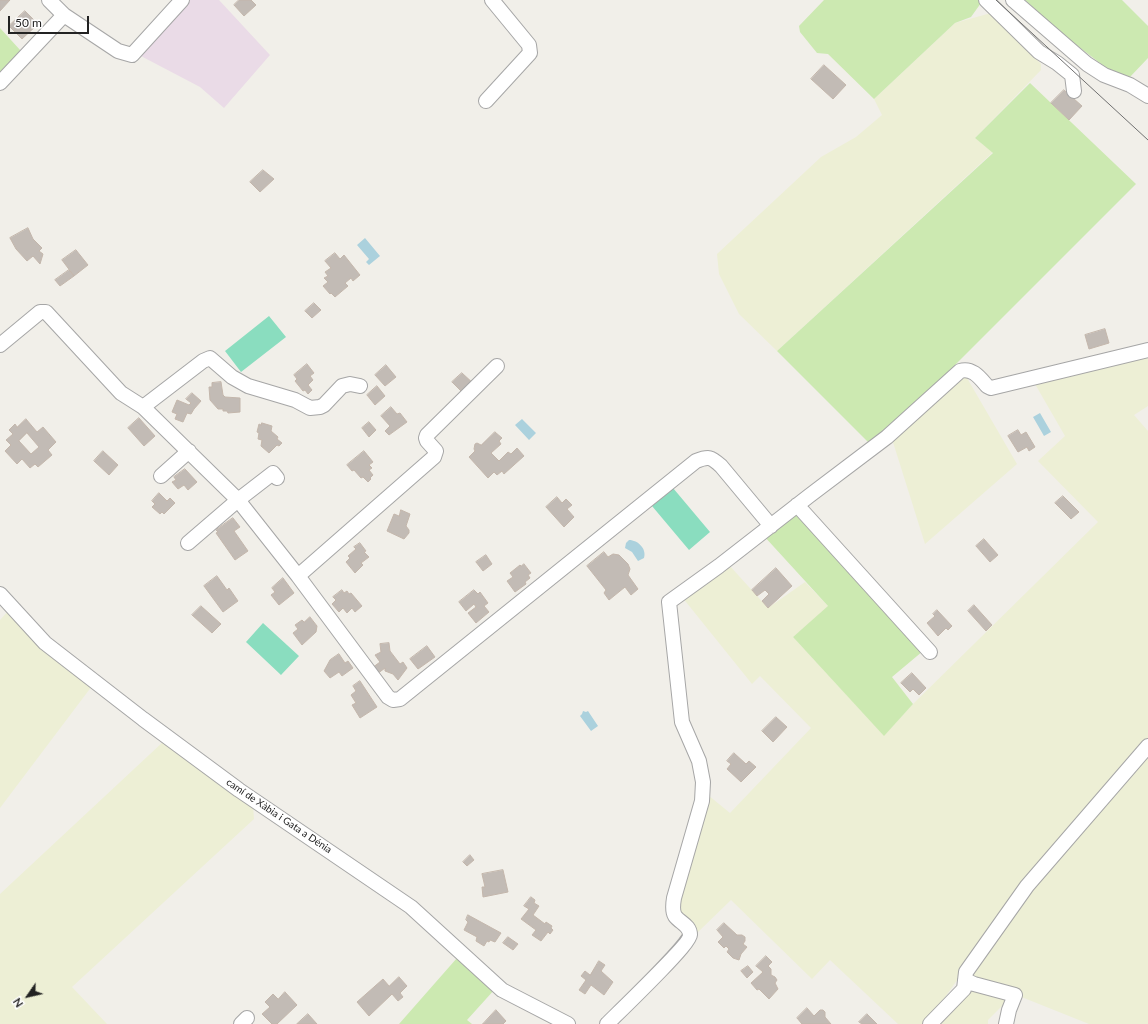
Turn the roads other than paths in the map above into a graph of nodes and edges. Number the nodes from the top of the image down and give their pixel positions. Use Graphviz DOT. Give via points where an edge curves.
graph roads {
  1 [pos="49,0"];
  2 [pos="182,0"];
  3 [pos="492,0"];
  4 [pos="986,0"];
  5 [pos="1013,0"];
  6 [pos="64,15"];
  7 [pos="0,83"];
  8 [pos="1074,91"];
  9 [pos="1148,96"];
  10 [pos="486,101"];
  11 [pos="0,345"];
  12 [pos="1148,350"];
  13 [pos="497,366"];
  14 [pos="360,386"];
  15 [pos="143,406"];
  16 [pos="189,451"];
  17 [pos="160,476"];
  18 [pos="277,478"];
  19 [pos="238,500"];
  20 [pos="797,505"];
  21 [pos="771,526"];
  22 [pos="188,543"];
  23 [pos="298,576"];
  24 [pos="0,594"];
  25 [pos="930,652"];
  26 [pos="1148,746"];
  27 [pos="964,980"];
  28 [pos="568,1024"];
  29 [pos="607,1024"];
  30 [pos="930,1024"];
  31 [pos="1006,1024"];
  1 -- 6 [label="street"];
  2 -- 6 [label="street" via="132,55 118,51"];
  3 -- 10 [label="street" via="529,45 530,53"];
  4 -- 8 [label="street" via="1039,52 1072,75"];
  5 -- 9 [label="street" via="1087,64"];
  6 -- 7 [label="street"];
  11 -- 15 [label="street" via="40,312 46,312 121,393"];
  12 -- 20 [label="street" via="991,388 971,370 965,369 887,437"];
  13 -- 23 [label="street" via="427,434 427,441 436,451 434,457"];
  14 -- 15 [label="street" via="342,386 320,408 310,408 295,400 248,386 232,377 210,358"];
  15 -- 16 [label="street"];
  16 -- 17 [label="street"];
  16 -- 19 [label="street"];
  18 -- 19 [label="street" via="273,473"];
  19 -- 22 [label="street"];
  19 -- 23 [label="street"];
  20 -- 21 [label="street"];
  20 -- 25 [label="street"];
  21 -- 23 [label="street" via="713,458 696,460 400,699 393,700 388,697"];
  21 -- 29 [label="street" via="669,602 682,722 699,761 703,782 702,801 674,898 675,916 688,928 690,934 676,954"];
  24 -- 28 [label="street, camí de Xàbia i Gata a Dénia" via="45,643 143,719 239,790 408,904 502,990"];
  26 -- 27 [label="street" via="1027,886 966,972"];
  27 -- 30 [label="street" via="964,990"];
  27 -- 31 [label="street" via="1015,995"];
}
